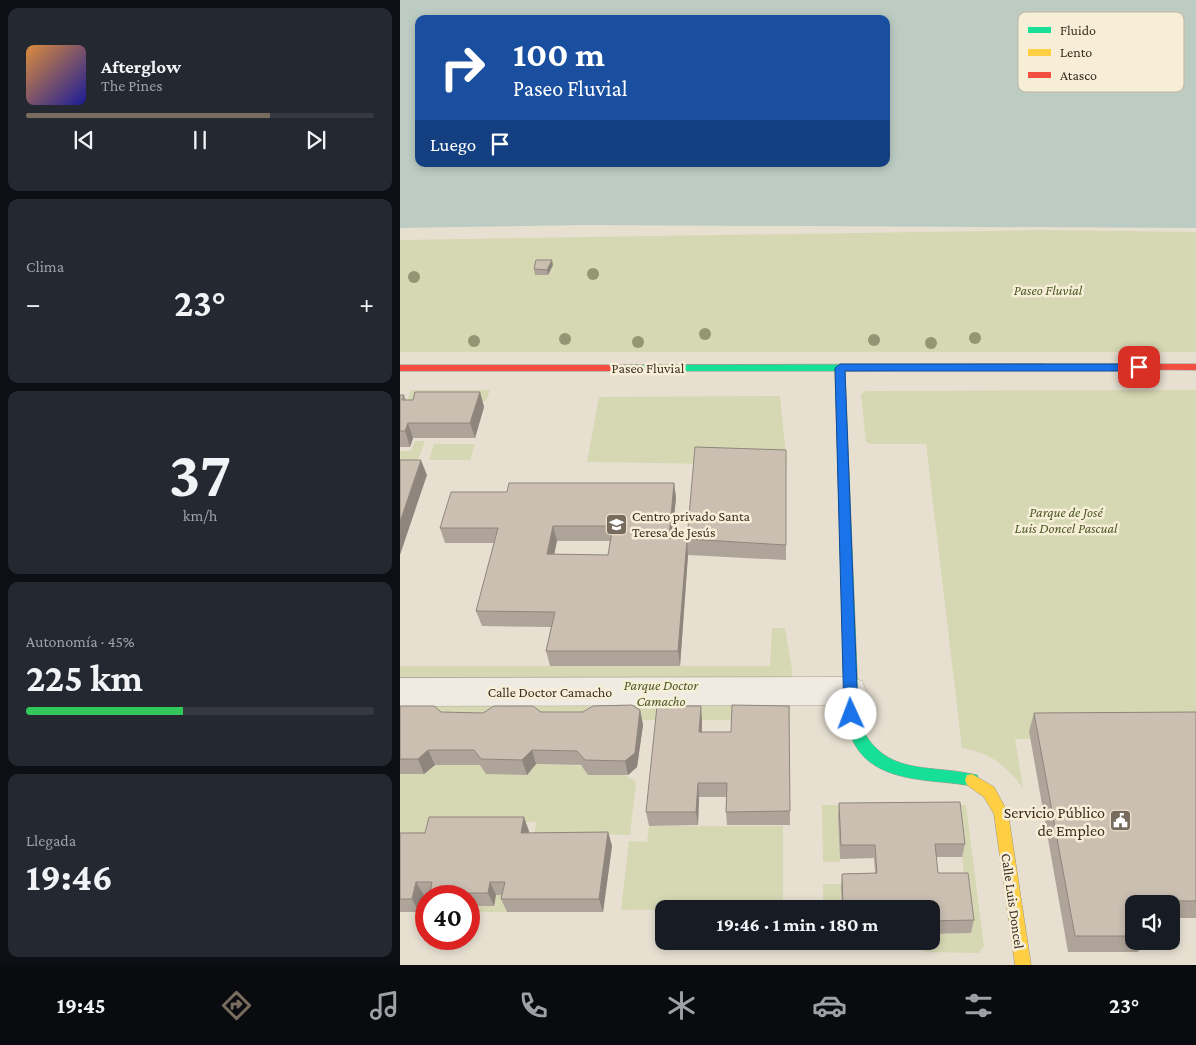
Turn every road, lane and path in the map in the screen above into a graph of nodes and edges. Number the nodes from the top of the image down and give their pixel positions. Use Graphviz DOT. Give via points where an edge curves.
graph roads {
  1 [pos="1196,367"];
  2 [pos="400,368"];
  3 [pos="840,368"];
  4 [pos="850,691"];
  5 [pos="400,692"];
  6 [pos="1023,965"];
  1 -- 3 [label="street, Paseo Fluvial"];
  2 -- 3 [label="street, Paseo Fluvial"];
  3 -- 4 [label="street, Calle Luis Doncel"];
  4 -- 5 [label="street, Calle Doctor Camacho"];
  4 -- 6 [label="street, Calle Luis Doncel" via="854,732 872,757 904,772 956,775 971,780 983,786 997,803"];
}
